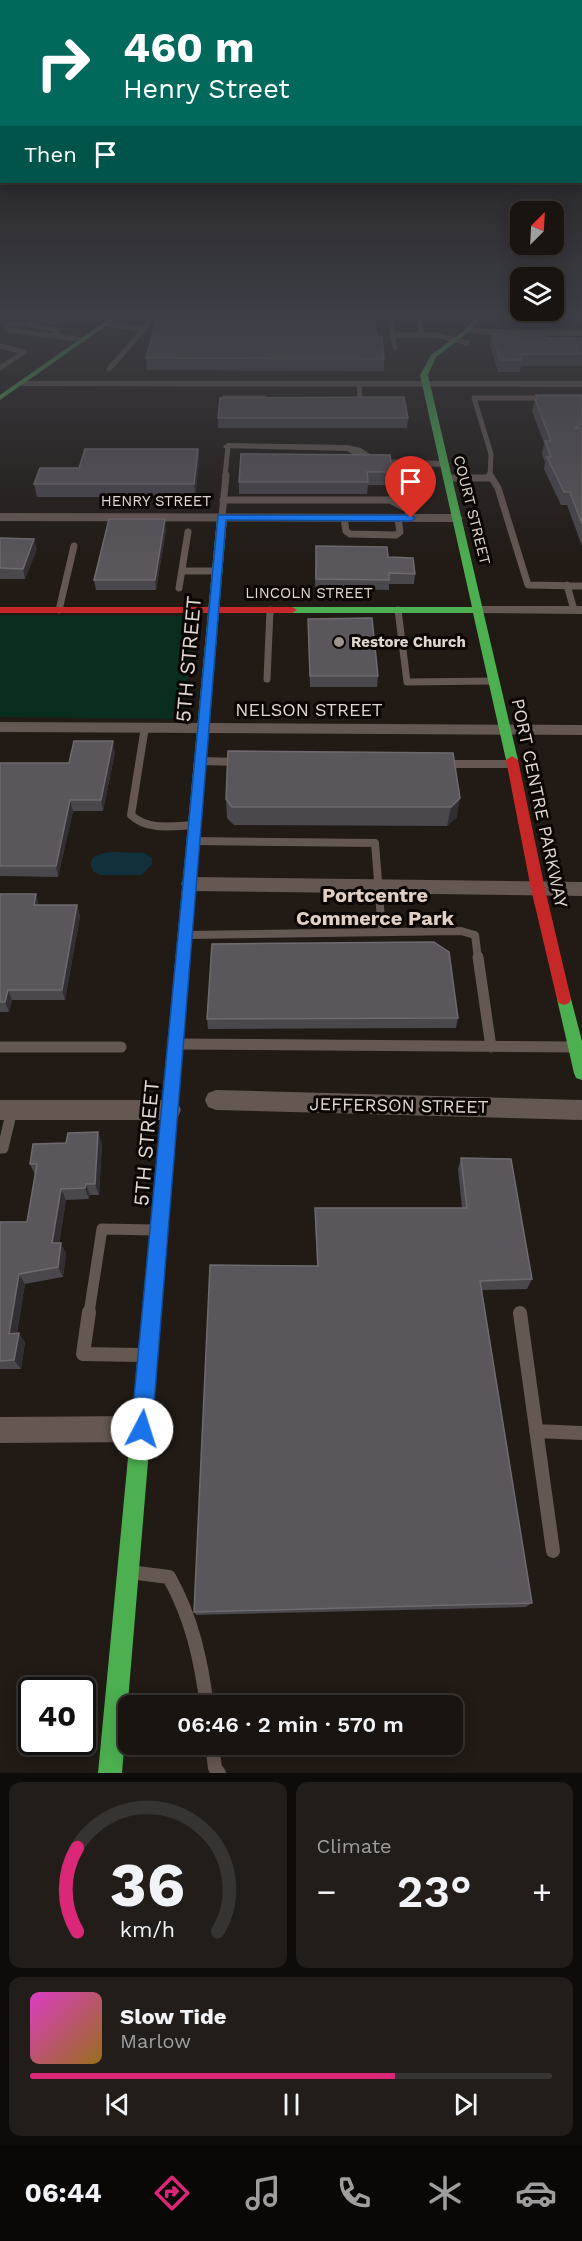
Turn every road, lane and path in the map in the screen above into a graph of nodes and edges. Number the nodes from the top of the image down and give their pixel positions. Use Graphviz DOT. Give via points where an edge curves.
graph roads {
  1 [pos="268,397"];
  2 [pos="430,397"];
  3 [pos="224,398"];
  4 [pos="349,398"];
  5 [pos="360,398"];
  6 [pos="370,398"];
  7 [pos="502,398"];
  8 [pos="560,398"];
  9 [pos="228,446"];
  10 [pos="443,464"];
  11 [pos="447,478"];
  12 [pos="490,478"];
  13 [pos="223,500"];
  14 [pos="0,517"];
  15 [pos="222,517"];
  16 [pos="404,518"];
  17 [pos="457,518"];
  18 [pos="188,532"];
  19 [pos="74,546"];
  20 [pos="217,570"];
  21 [pos="182,571"];
  22 [pos="567,585"];
  23 [pos="582,585"];
  24 [pos="179,588"];
  25 [pos="0,610"];
  26 [pos="59,610"];
  27 [pos="214,610"];
  28 [pos="270,610"];
  29 [pos="398,610"];
  30 [pos="479,610"];
  31 [pos="578,610"];
  32 [pos="267,679"];
  33 [pos="496,681"];
  34 [pos="0,727"];
  35 [pos="145,727"];
  36 [pos="203,728"];
  37 [pos="505,729"];
  38 [pos="582,730"];
  39 [pos="200,762"];
  40 [pos="248,762"];
  41 [pos="438,764"];
  42 [pos="512,764"];
  43 [pos="195,825"];
  44 [pos="193,841"];
  45 [pos="190,884"];
  46 [pos="378,887"];
  47 [pos="538,889"];
  48 [pos="582,889"];
  49 [pos="382,932"];
  50 [pos="185,935"];
  51 [pos="176,1044"];
  52 [pos="0,1047"];
  53 [pos="121,1047"];
  54 [pos="491,1047"];
  55 [pos="576,1047"];
  56 [pos="582,1073"];
  57 [pos="216,1100"];
  58 [pos="6,1110"];
  59 [pos="170,1110"];
  60 [pos="582,1110"];
  61 [pos="0,1148"];
  62 [pos="159,1230"];
  63 [pos="520,1312"];
  64 [pos="148,1355"];
  65 [pos="142,1429"];
  66 [pos="0,1430"];
  67 [pos="536,1431"];
  68 [pos="582,1433"];
  69 [pos="553,1551"];
  70 [pos="129,1572"];
  71 [pos="206,1695"];
  72 [pos="213,1755"];
  73 [pos="110,1773"];
  74 [pos="219,1773"];
  1 -- 3 [label="lane"];
  2 -- 10 [label="street, COURT STREET"];
  4 -- 5 [label="lane"];
  5 -- 6 [label="lane"];
  7 -- 8 [label="lane"];
  7 -- 12 [label="lane" via="474,398 491,454"];
  9 -- 10 [label="street" via="347,448 374,462"];
  9 -- 13 [label="lane"];
  10 -- 11 [label="street, COURT STREET"];
  11 -- 12 [label="lane"];
  11 -- 17 [label="street, COURT STREET"];
  12 -- 22 [label="lane" via="498,488 528,585"];
  13 -- 15 [label="lane"];
  13 -- 16 [label="lane" via="390,500 407,509"];
  14 -- 15 [label="street, HENRY STREET"];
  15 -- 16 [label="street, HENRY STREET"];
  15 -- 20 [label="street, 5TH STREET"];
  16 -- 17 [label="street, HENRY STREET"];
  17 -- 30 [label="street, COURT STREET"];
  18 -- 21 [label="lane"];
  19 -- 26 [label="lane"];
  20 -- 21 [label="lane"];
  20 -- 27 [label="street, 5TH STREET"];
  21 -- 24 [label="lane"];
  22 -- 23 [label="lane"];
  22 -- 31 [label="lane"];
  25 -- 26 [label="street, LINCOLN STREET"];
  26 -- 27 [label="street, LINCOLN STREET"];
  27 -- 28 [label="street, LINCOLN STREET"];
  27 -- 36 [label="street, 5TH STREET"];
  28 -- 29 [label="street, LINCOLN STREET"];
  28 -- 32 [label="lane"];
  29 -- 30 [label="street, LINCOLN STREET"];
  29 -- 33 [label="lane" via="407,681"];
  30 -- 31 [label="street, LINCOLN STREET"];
  30 -- 33 [label="street, PORT CENTRE PARKWAY"];
  33 -- 37 [label="street, PORT CENTRE PARKWAY"];
  34 -- 35 [label="street, NELSON STREET"];
  35 -- 36 [label="street, NELSON STREET"];
  35 -- 43 [label="lane" via="131,816 147,825"];
  36 -- 37 [label="street, NELSON STREET"];
  36 -- 39 [label="street, 5TH STREET"];
  37 -- 38 [label="street, NELSON STREET"];
  37 -- 42 [label="street, PORT CENTRE PARKWAY"];
  39 -- 40 [label="lane"];
  39 -- 43 [label="street, 5TH STREET"];
  41 -- 42 [label="lane"];
  42 -- 47 [label="street, PORT CENTRE PARKWAY"];
  43 -- 44 [label="street, 5TH STREET"];
  44 -- 45 [label="street, 5TH STREET"];
  44 -- 46 [label="lane" via="375,843"];
  45 -- 46 [label="street"];
  45 -- 50 [label="street, 5TH STREET"];
  46 -- 47 [label="street"];
  46 -- 49 [label="lane"];
  47 -- 48 [label="street"];
  47 -- 55 [label="street, PORT CENTRE PARKWAY"];
  49 -- 50 [label="lane"];
  49 -- 54 [label="lane" via="461,931 475,935"];
  50 -- 51 [label="street, 5TH STREET"];
  51 -- 54 [label="lane"];
  51 -- 59 [label="street, 5TH STREET"];
  52 -- 53 [label="lane"];
  54 -- 55 [label="lane"];
  55 -- 56 [label="street, PORT CENTRE PARKWAY"];
  57 -- 60 [label="street, JEFFERSON STREET"];
  58 -- 59 [label="street"];
  58 -- 61 [label="lane"];
  59 -- 62 [label="street, 5TH STREET"];
  62 -- 64 [label="street, 5TH STREET"];
  62 -- 64 [label="lane" via="102,1229 83,1354"];
  63 -- 67 [label="lane"];
  64 -- 65 [label="street, 5TH STREET"];
  65 -- 66 [label="street"];
  65 -- 70 [label="street, 5TH STREET"];
  67 -- 68 [label="lane"];
  67 -- 69 [label="lane"];
  70 -- 71 [label="lane" via="169,1577 182,1598 201,1658"];
  70 -- 73 [label="street, 5TH STREET"];
  72 -- 74 [label="lane"];
}
